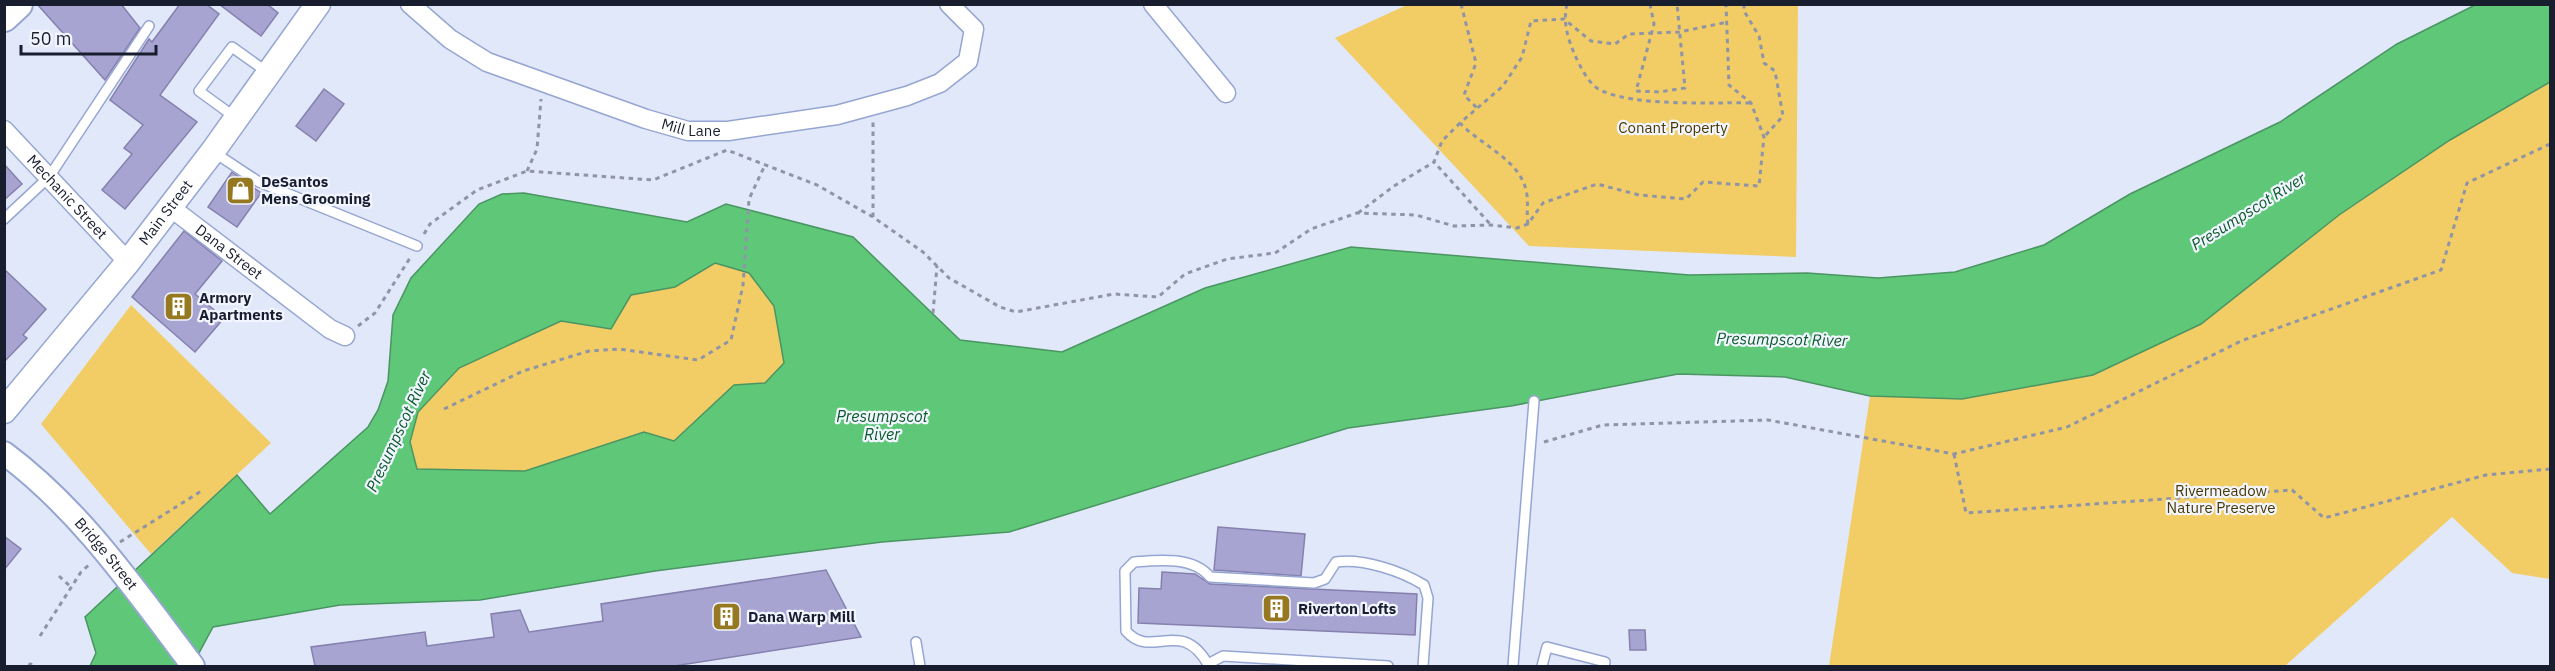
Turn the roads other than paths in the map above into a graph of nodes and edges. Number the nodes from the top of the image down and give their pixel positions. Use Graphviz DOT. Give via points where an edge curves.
graph roads {
  1 [pos="18,4"];
  2 [pos="318,4"];
  3 [pos="410,4"];
  4 [pos="949,4"];
  5 [pos="1152,4"];
  6 [pos="4,17"];
  7 [pos="149,26"];
  8 [pos="269,73"];
  9 [pos="1226,93"];
  10 [pos="236,119"];
  11 [pos="4,130"];
  12 [pos="213,152"];
  13 [pos="48,177"];
  14 [pos="170,207"];
  15 [pos="4,219"];
  16 [pos="417,246"];
  17 [pos="129,262"];
  18 [pos="345,336"];
  19 [pos="1534,401"];
  20 [pos="4,411"];
  21 [pos="4,453"];
  22 [pos="916,642"];
  23 [pos="1208,665"];
  24 [pos="193,666"];
  25 [pos="920,666"];
  26 [pos="1388,666"];
  27 [pos="1423,666"];
  28 [pos="1513,666"];
  29 [pos="1542,666"];
  30 [pos="1604,666"];
  1 -- 6 [label="highway"];
  2 -- 8 [label="main road, Main Street"];
  3 -- 4 [label="street, Mill Lane" via="450,39 488,62 688,131 728,131 801,122 940,84 968,61 974,29"];
  5 -- 9 [label="street"];
  7 -- 13 [label="lane"];
  8 -- 10 [label="main road, Main Street"];
  8 -- 10 [label="lane" via="232,47 200,91"];
  10 -- 12 [label="main road, Main Street"];
  11 -- 13 [label="street, Mechanic Street"];
  12 -- 14 [label="main road, Main Street"];
  12 -- 16 [label="lane" via="259,182"];
  13 -- 15 [label="lane"];
  13 -- 17 [label="street, Mechanic Street"];
  14 -- 17 [label="main road, Main Street"];
  14 -- 18 [label="street, Dana Street" via="330,329"];
  17 -- 20 [label="main road, Main Street"];
  19 -- 28 [label="lane"];
  21 -- 24 [label="street, Bridge Street" via="55,496 124,575"];
  22 -- 25 [label="lane"];
  23 -- 26 [label="lane" via="1223,656"];
  23 -- 27 [label="lane" via="1189,642 1138,641 1126,631 1125,571 1134,562 1169,559 1205,571 1210,577 1314,583 1325,579 1336,562 1349,560 1410,577 1424,585 1428,598"];
  29 -- 30 [label="lane" via="1547,647 1605,663"];
}
